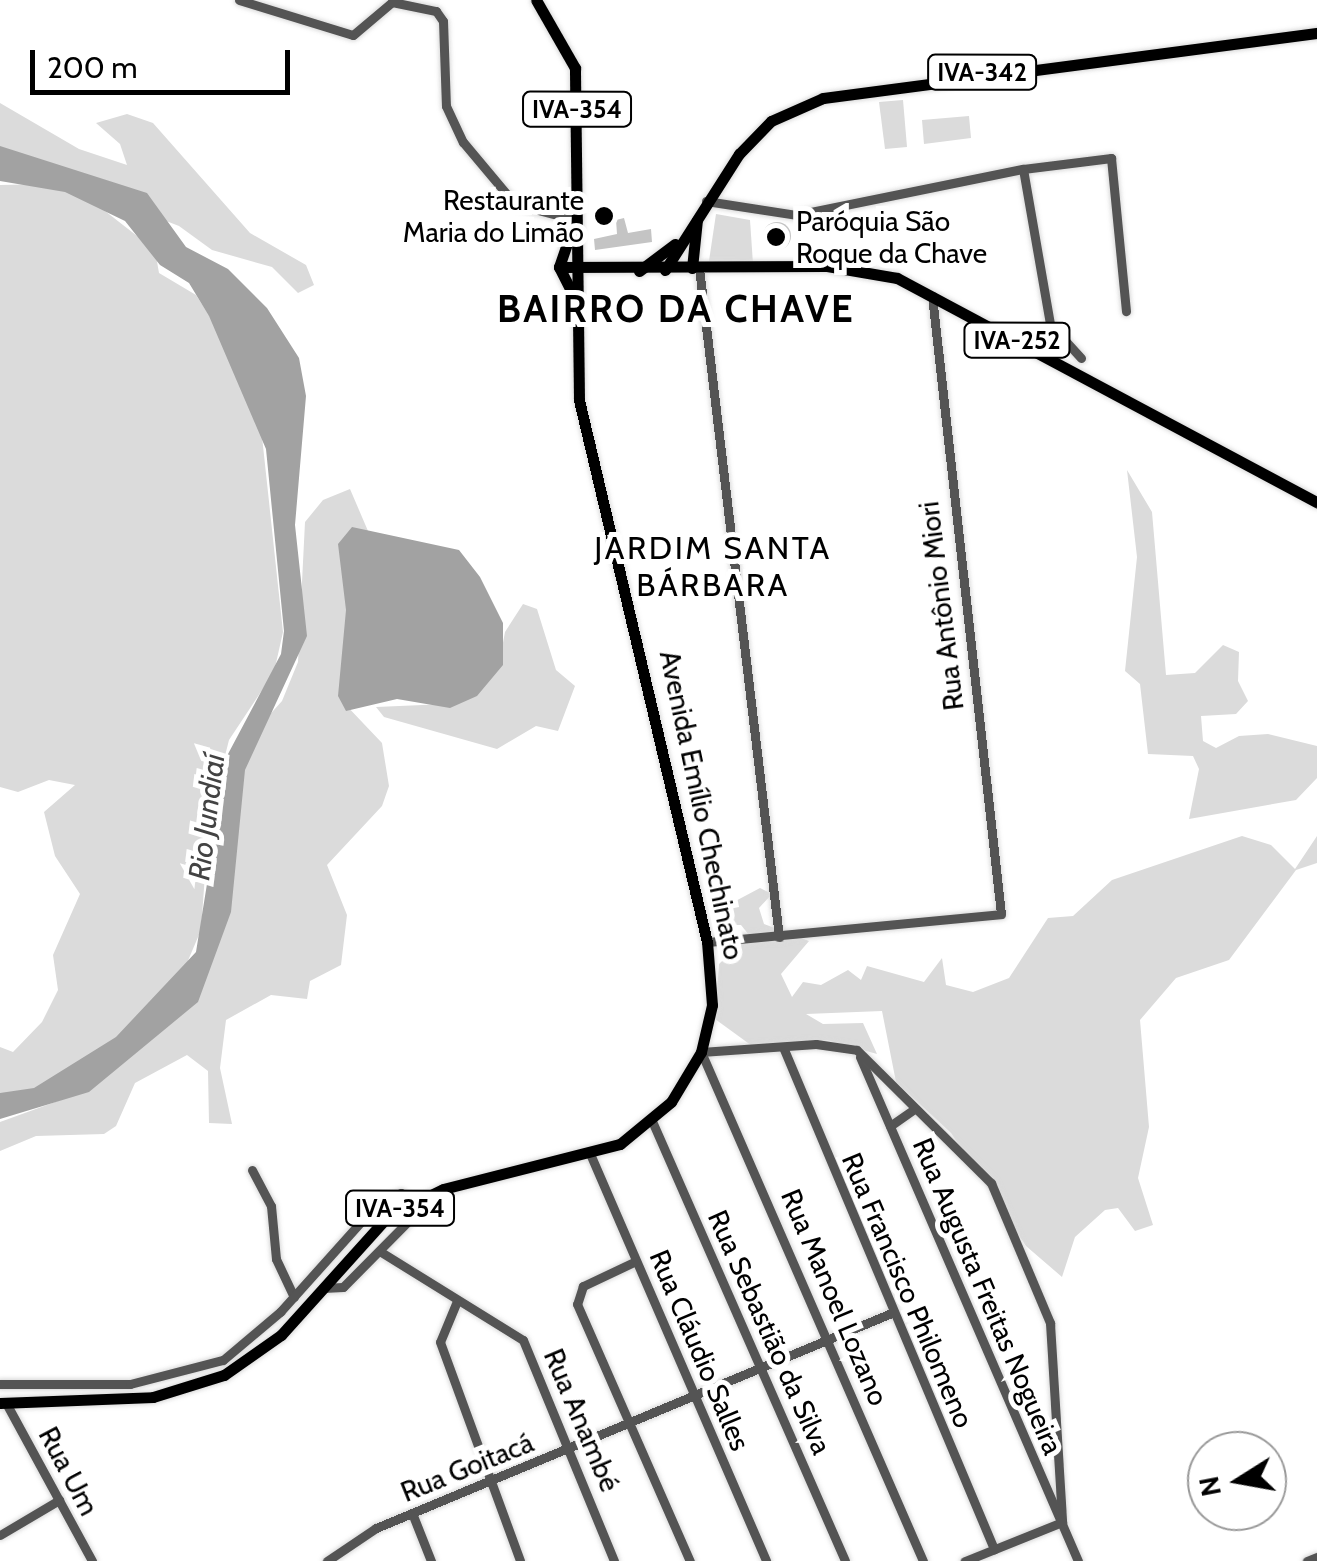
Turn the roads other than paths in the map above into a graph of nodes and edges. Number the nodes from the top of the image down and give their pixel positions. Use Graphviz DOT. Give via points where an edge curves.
graph roads {
  1 [pos="239,0"];
  2 [pos="536,0"];
  3 [pos="1317,32"];
  4 [pos="1024,169"];
  5 [pos="706,201"];
  6 [pos="698,216"];
  7 [pos="572,224"];
  8 [pos="678,241"];
  9 [pos="558,268"];
  10 [pos="696,268"];
  11 [pos="664,270"];
  12 [pos="639,271"];
  13 [pos="573,272"];
  14 [pos="931,293"];
  15 [pos="574,296"];
  16 [pos="1126,311"];
  17 [pos="1080,358"];
  18 [pos="1317,502"];
  19 [pos="780,937"];
  20 [pos="708,942"];
  21 [pos="783,1047"];
  22 [pos="857,1050"];
  23 [pos="701,1052"];
  24 [pos="914,1110"];
  25 [pos="652,1121"];
  26 [pos="890,1126"];
  27 [pos="591,1156"];
  28 [pos="252,1170"];
  29 [pos="443,1189"];
  30 [pos="408,1204"];
  31 [pos="381,1252"];
  32 [pos="636,1261"];
  33 [pos="320,1288"];
  34 [pos="294,1298"];
  35 [pos="457,1301"];
  36 [pos="894,1312"];
  37 [pos="830,1340"];
  38 [pos="761,1369"];
  39 [pos="0,1384"];
  40 [pos="695,1396"];
  41 [pos="3,1403"];
  42 [pos="629,1424"];
  43 [pos="572,1450"];
  44 [pos="489,1483"];
  45 [pos="59,1500"];
  46 [pos="412,1513"];
  47 [pos="1062,1522"];
  48 [pos="0,1536"];
  49 [pos="994,1550"];
  50 [pos="340,1557"];
  51 [pos="1317,1557"];
  52 [pos="92,1561"];
  53 [pos="327,1561"];
  54 [pos="431,1561"];
  55 [pos="520,1561"];
  56 [pos="614,1561"];
  57 [pos="690,1561"];
  58 [pos="766,1561"];
  59 [pos="846,1561"];
  60 [pos="923,1561"];
  61 [pos="965,1561"];
  62 [pos="1078,1561"];
  63 [pos="1307,1561"];
  1 -- 7 [label="street" via="353,35 392,2 436,11 446,106 463,142 515,204"];
  2 -- 7 [label="main road, Avenida Emílio Chechinato / IVA-354" via="575,68"];
  3 -- 5 [label="main road, IVA-342" via="822,98 770,121"];
  4 -- 5 [label="street" via="796,215"];
  4 -- 16 [label="street" via="1111,158"];
  4 -- 17 [label="street" via="1050,324"];
  5 -- 6 [label="main road, IVA-342"];
  6 -- 8 [label="main road"];
  6 -- 10 [label="main road"];
  7 -- 9 [label="main road"];
  7 -- 13 [label="main road, Avenida Emílio Chechinato / IVA-354"];
  8 -- 11 [label="main road"];
  8 -- 12 [label="main road"];
  9 -- 13 [label="main road"];
  9 -- 15 [label="main road"];
  10 -- 11 [label="main road, IVA-252"];
  10 -- 14 [label="main road, IVA-252" via="871,270"];
  10 -- 19 [label="street"];
  11 -- 12 [label="main road, IVA-252"];
  12 -- 13 [label="main road, IVA-252"];
  13 -- 15 [label="main road, Avenida Emílio Chechinato / IVA-354"];
  14 -- 18 [label="main road, IVA-252"];
  14 -- 19 [label="street, Rua Antônio Miori" via="1000,914"];
  15 -- 20 [label="main road, Avenida Emílio Chechinato / IVA-354" via="579,400 635,608"];
  19 -- 20 [label="street"];
  20 -- 23 [label="main road, Avenida Emílio Chechinato / IVA-354" via="712,1004"];
  21 -- 22 [label="street"];
  21 -- 23 [label="street"];
  21 -- 36 [label="street, Rua Francisco Philomeno"];
  22 -- 24 [label="street"];
  22 -- 26 [label="street, Rua Augusta Freitas Nogueira"];
  23 -- 25 [label="main road, Avenida Emílio Chechinato / IVA-354"];
  23 -- 37 [label="street, Rua Manoel Lozano"];
  24 -- 26 [label="street"];
  24 -- 47 [label="street" via="991,1183 1050,1324"];
  25 -- 27 [label="main road, Avenida Emílio Chechinato / IVA-354"];
  25 -- 38 [label="street, Rua Sebastião da Silva"];
  26 -- 47 [label="street, Rua Augusta Freitas Nogueira"];
  27 -- 29 [label="main road, Avenida Emílio Chechinato / IVA-354"];
  27 -- 32 [label="street, Rua Cláudio Salles"];
  28 -- 34 [label="street" via="271,1206 276,1259"];
  29 -- 30 [label="main road, Avenida Emílio Chechinato / IVA-354"];
  29 -- 31 [label="street"];
  30 -- 33 [label="main road, Avenida Emílio Chechinato / IVA-354" via="362,1238"];
  30 -- 34 [label="street" via="402,1193 376,1204"];
  31 -- 33 [label="street" via="343,1287"];
  31 -- 35 [label="street, Rua Anambé"];
  32 -- 40 [label="street, Rua Cláudio Salles"];
  32 -- 42 [label="street" via="578,1294"];
  33 -- 41 [label="main road, Avenida Emílio Chechinato / IVA-354" via="250,1360 192,1388"];
  34 -- 39 [label="street" via="245,1346 198,1369 130,1384"];
  35 -- 43 [label="street, Rua Anambé" via="523,1340"];
  35 -- 44 [label="street" via="440,1342"];
  36 -- 37 [label="street, Rua Goitacá"];
  36 -- 49 [label="street, Rua Francisco Philomeno"];
  37 -- 38 [label="street, Rua Goitacá"];
  37 -- 60 [label="street, Rua Manoel Lozano"];
  38 -- 40 [label="street, Rua Goitacá"];
  38 -- 59 [label="street, Rua Sebastião da Silva"];
  40 -- 42 [label="street, Rua Goitacá"];
  40 -- 58 [label="street, Rua Cláudio Salles"];
  41 -- 45 [label="street, Rua Um"];
  42 -- 43 [label="street, Rua Goitacá"];
  42 -- 57 [label="street"];
  43 -- 44 [label="street, Rua Goitacá"];
  43 -- 56 [label="street, Rua Anambé"];
  44 -- 46 [label="street, Rua Goitacá"];
  44 -- 55 [label="street"];
  45 -- 48 [label="street"];
  45 -- 52 [label="street, Rua Um"];
  46 -- 50 [label="street, Rua Goitacá"];
  46 -- 54 [label="street"];
  47 -- 49 [label="street"];
  47 -- 62 [label="street, Rua Augusta Freitas Nogueira"];
  49 -- 61 [label="street"];
  50 -- 53 [label="street, Rua Goitacá"];
  51 -- 63 [label="street"];
}
